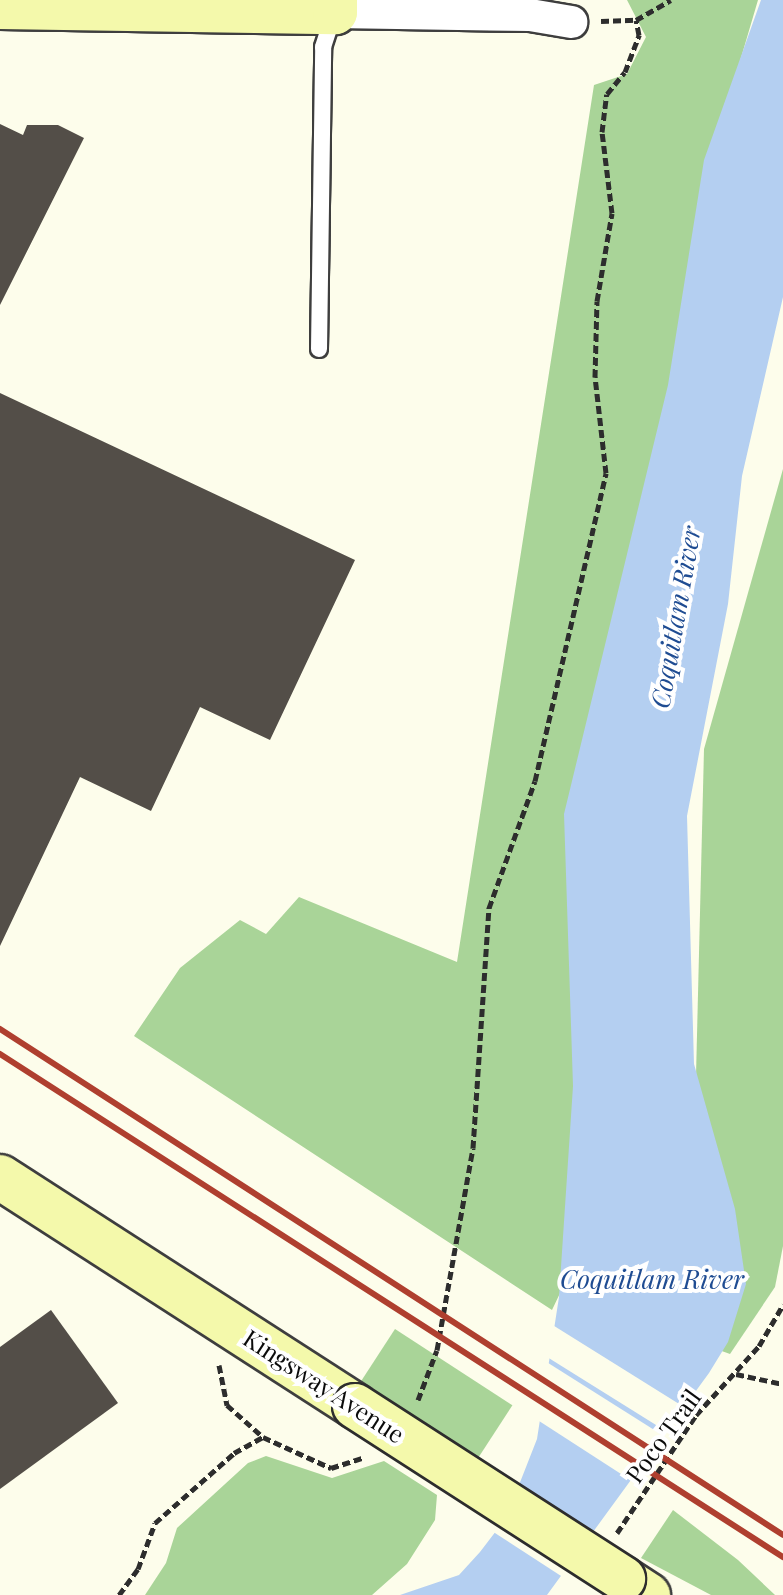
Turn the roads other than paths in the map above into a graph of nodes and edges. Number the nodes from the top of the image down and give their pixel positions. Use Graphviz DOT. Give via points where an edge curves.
graph roads {
  1 [pos="6,4"];
  2 [pos="335,6"];
  3 [pos="530,8"];
  4 [pos="571,22"];
  5 [pos="319,349"];
  6 [pos="0,1177"];
  7 [pos="636,1587"];
  1 -- 2 [label="main road"];
  2 -- 3 [label="street"];
  2 -- 5 [label="lane" via="323,47"];
  3 -- 4 [label="street"];
  6 -- 7 [label="main road, Kingsway Avenue, bridge"];
}
